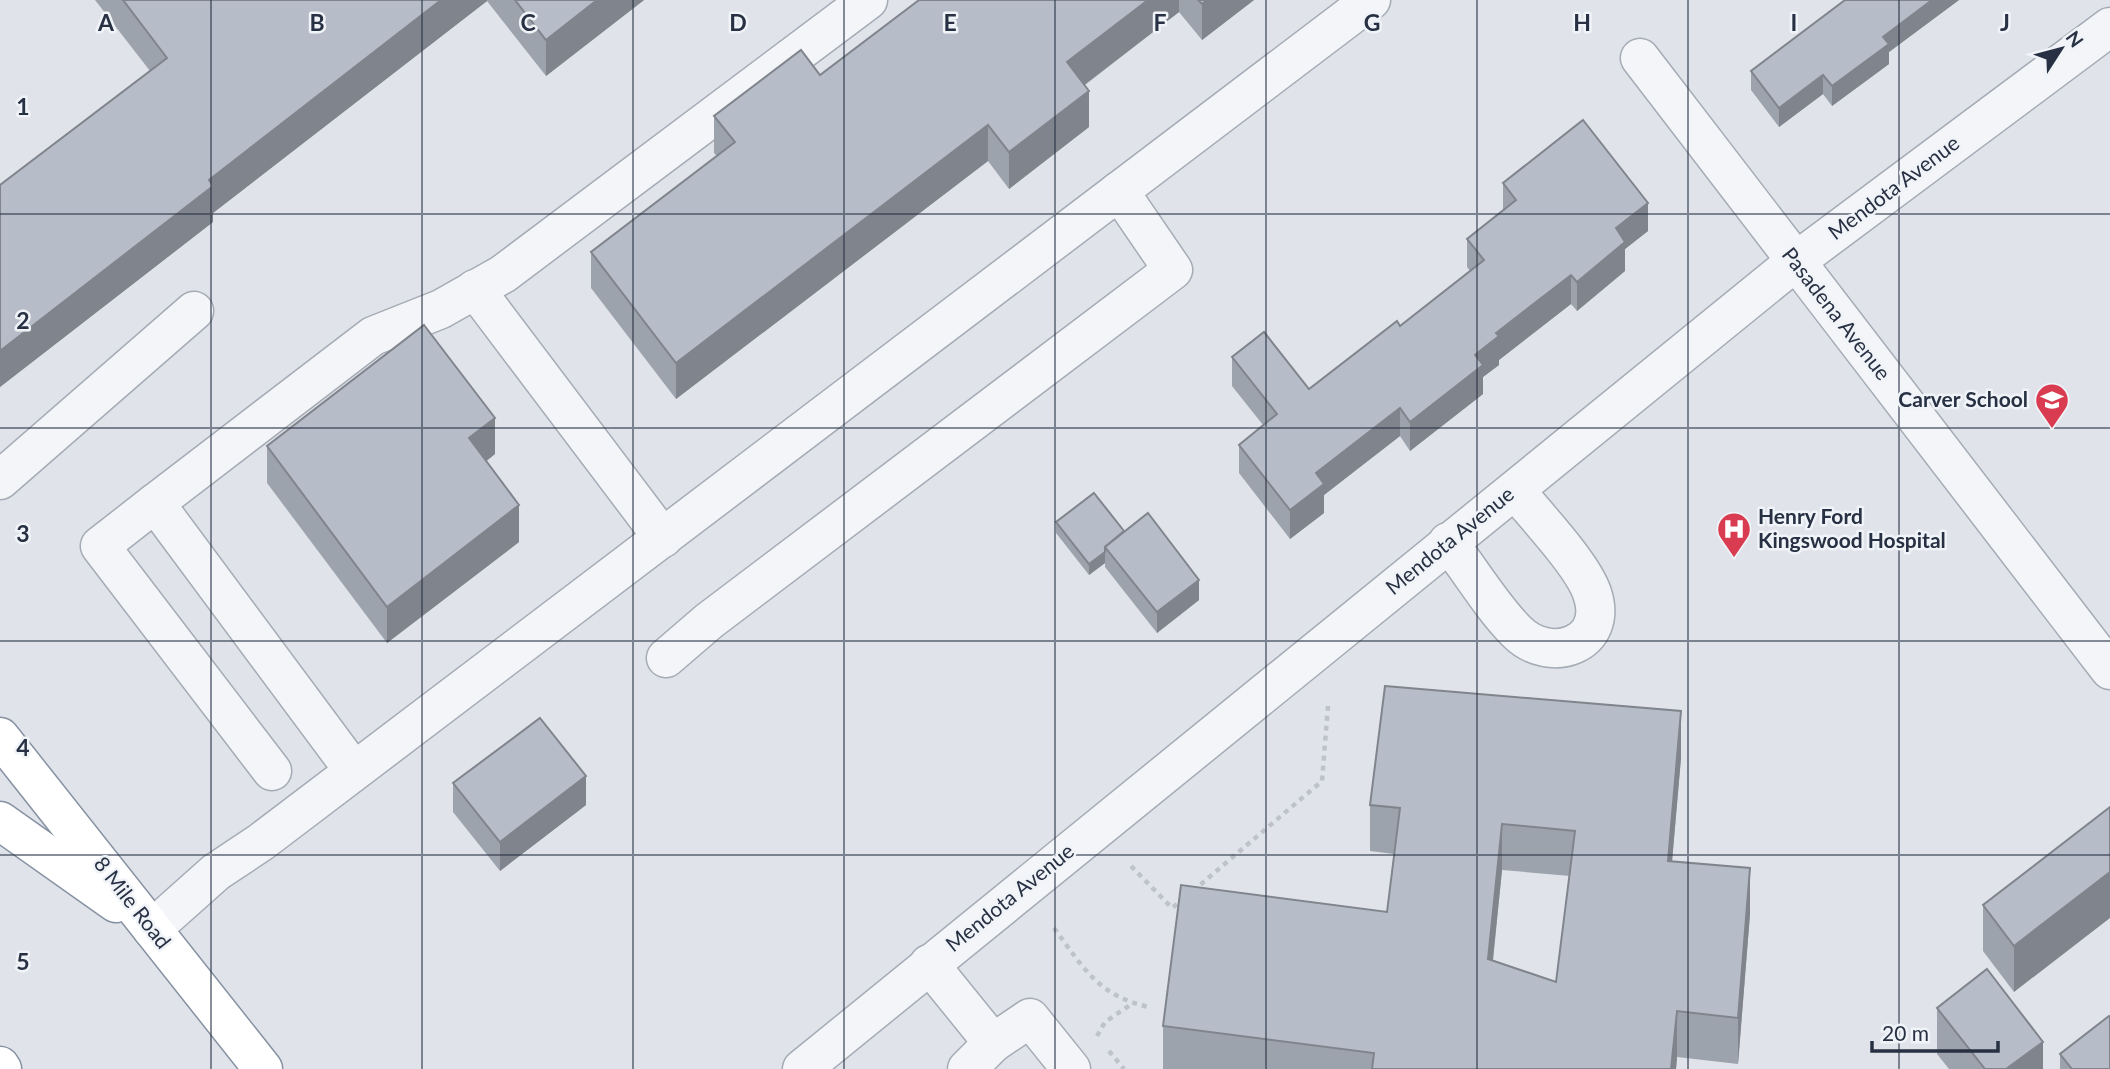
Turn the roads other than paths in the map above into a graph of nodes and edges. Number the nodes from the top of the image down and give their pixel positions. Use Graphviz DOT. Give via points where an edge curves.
graph roads {
  1 [pos="868,0"];
  2 [pos="1371,0"];
  3 [pos="2110,27"];
  4 [pos="1640,58"];
  5 [pos="1119,191"];
  6 [pos="1796,262"];
  7 [pos="475,289"];
  8 [pos="194,311"];
  9 [pos="4,469"];
  10 [pos="1515,489"];
  11 [pos="155,503"];
  12 [pos="663,538"];
  13 [pos="1448,542"];
  14 [pos="666,658"];
  15 [pos="2110,670"];
  16 [pos="0,737"];
  17 [pos="272,771"];
  18 [pos="354,771"];
  19 [pos="0,821"];
  20 [pos="152,929"];
  21 [pos="929,964"];
  22 [pos="980,1056"];
  23 [pos="817,1064"];
  24 [pos="262,1069"];
  25 [pos="1071,1069"];
  1 -- 7 [label="street" via="503,274"];
  2 -- 5 [label="street"];
  3 -- 6 [label="street, Mendota Avenue"];
  4 -- 6 [label="street, Pasadena Avenue"];
  5 -- 12 [label="street"];
  5 -- 14 [label="street" via="1173,270"];
  6 -- 10 [label="street, Mendota Avenue"];
  6 -- 15 [label="street, Pasadena Avenue"];
  7 -- 11 [label="street" via="441,309 373,336"];
  7 -- 12 [label="street"];
  8 -- 9 [label="street"];
  10 -- 13 [label="street, Mendota Avenue"];
  10 -- 13 [label="street" via="1587,580 1596,612 1592,629 1581,642 1543,646 1517,632"];
  11 -- 17 [label="street" via="100,546"];
  11 -- 18 [label="street"];
  12 -- 18 [label="street"];
  13 -- 21 [label="street, Mendota Avenue"];
  16 -- 20 [label="highway, 8 Mile Road"];
  18 -- 20 [label="street" via="216,872"];
  19 -- 20 [label="highway"];
  20 -- 24 [label="highway, 8 Mile Road"];
  21 -- 22 [label="street"];
  21 -- 23 [label="street, Mendota Avenue"];
  22 -- 25 [label="street" via="1030,1018"];
}
